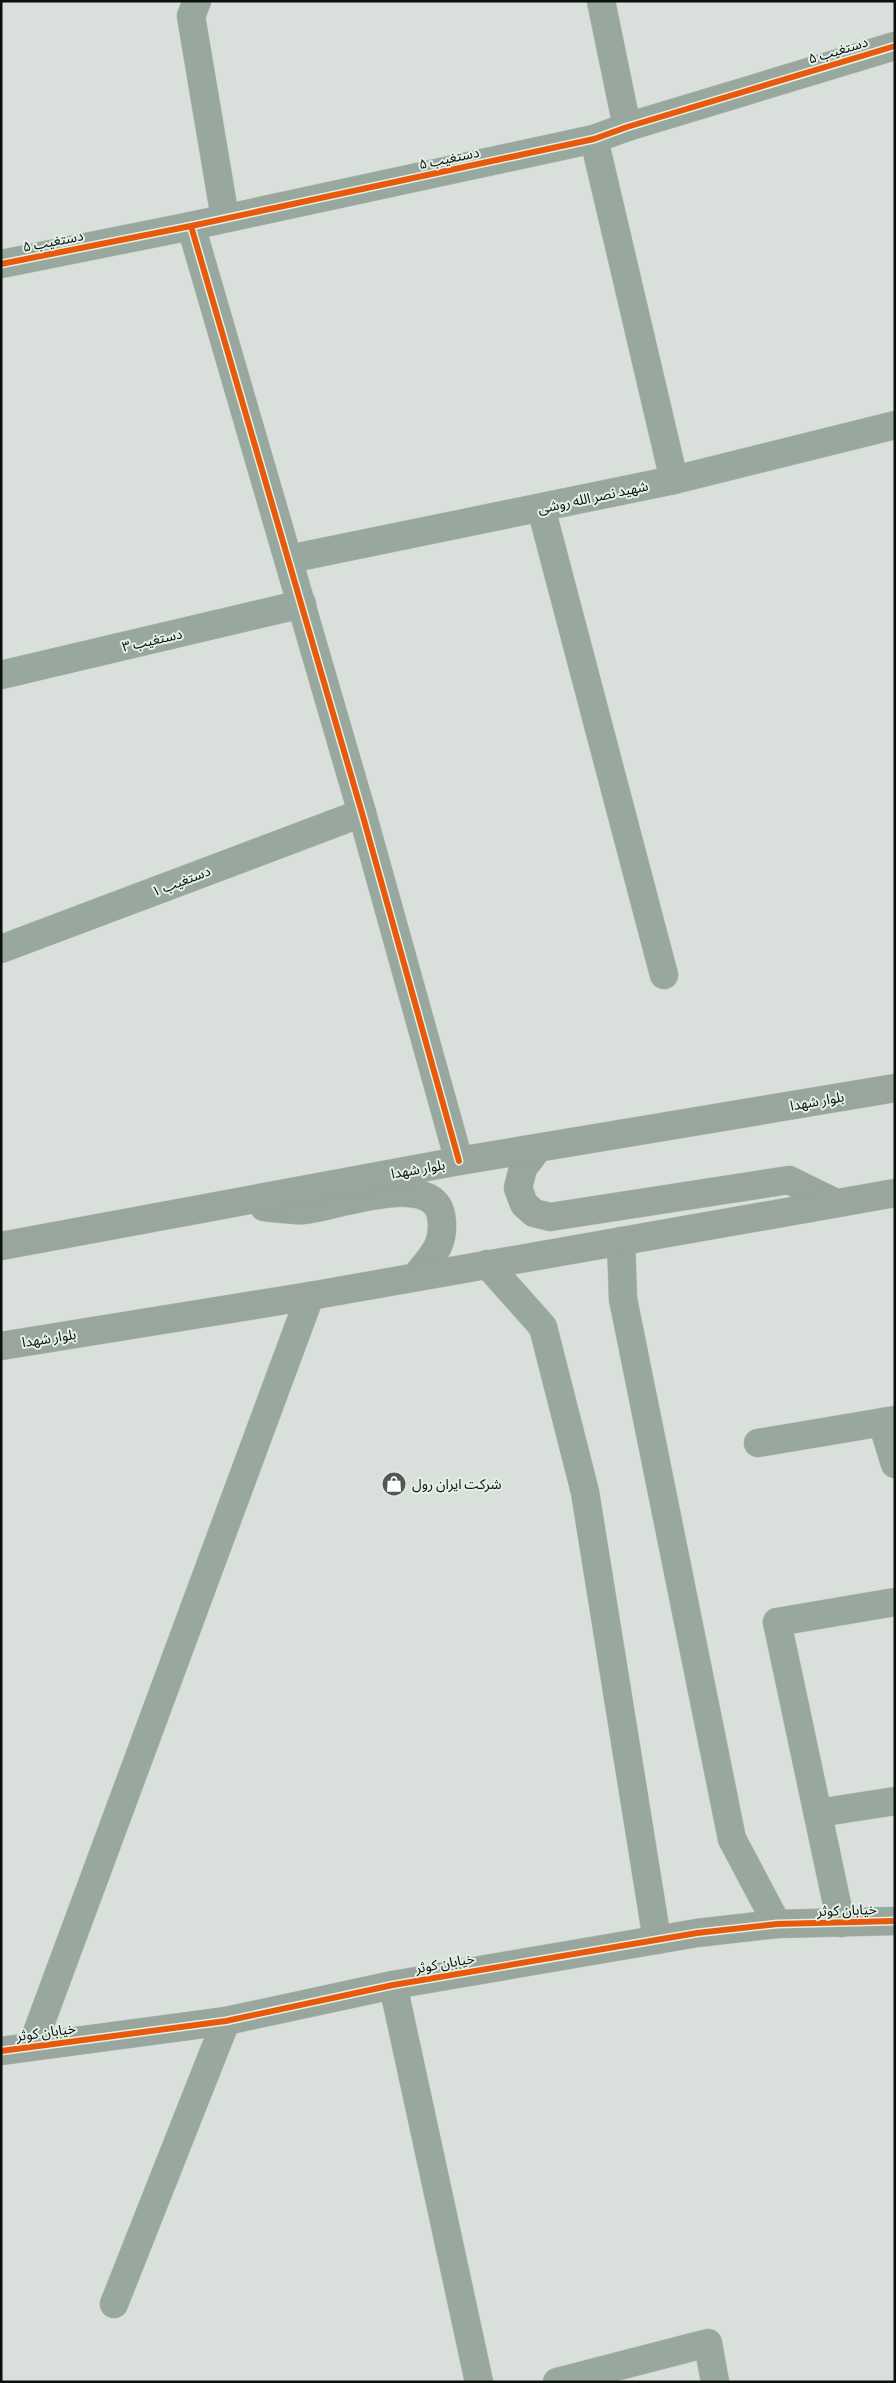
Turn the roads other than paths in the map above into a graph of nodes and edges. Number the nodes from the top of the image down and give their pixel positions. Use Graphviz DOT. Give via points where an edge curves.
graph roads {
  1 [pos="198,1"];
  2 [pos="601,1"];
  3 [pos="895,46"];
  4 [pos="627,127"];
  5 [pos="594,139"];
  6 [pos="225,218"];
  7 [pos="191,226"];
  8 [pos="1,264"];
  9 [pos="895,425"];
  10 [pos="674,480"];
  11 [pos="541,508"];
  12 [pos="289,559"];
  13 [pos="302,604"];
  14 [pos="1,675"];
  15 [pos="362,813"];
  16 [pos="1,949"];
  17 [pos="664,975"];
  18 [pos="895,1088"];
  19 [pos="538,1148"];
  20 [pos="459,1161"];
  21 [pos="895,1193"];
  22 [pos="228,1204"];
  23 [pos="836,1204"];
  24 [pos="621,1241"];
  25 [pos="1,1246"];
  26 [pos="487,1264"];
  27 [pos="416,1276"];
  28 [pos="310,1296"];
  29 [pos="1,1346"];
  30 [pos="888,1421"];
  31 [pos="758,1443"];
  32 [pos="895,1464"];
  33 [pos="895,1602"];
  34 [pos="895,1802"];
  35 [pos="818,1813"];
  36 [pos="895,1921"];
  37 [pos="841,1923"];
  38 [pos="777,1924"];
  39 [pos="657,1940"];
  40 [pos="392,1985"];
  41 [pos="226,2021"];
  42 [pos="32,2046"];
  43 [pos="1,2051"];
  44 [pos="114,2304"];
  45 [pos="479,2382"];
  46 [pos="557,2382"];
  47 [pos="715,2382"];
  1 -- 6 [label="street" via="191,16"];
  2 -- 4 [label="street"];
  3 -- 4 [label="street, دستغیب ۵"];
  4 -- 5 [label="street, دستغیب ۵"];
  5 -- 6 [label="street, دستغیب ۵"];
  5 -- 10 [label="street"];
  6 -- 7 [label="street, دستغیب ۵"];
  7 -- 8 [label="street, دستغیب ۵"];
  7 -- 12 [label="street"];
  9 -- 10 [label="street, شهید نصر الله روشی"];
  10 -- 11 [label="street, شهید نصر الله روشی"];
  11 -- 12 [label="street, شهید نصر الله روشی"];
  11 -- 17 [label="street"];
  12 -- 13 [label="street"];
  13 -- 14 [label="street, دستغیب ۳"];
  13 -- 15 [label="street"];
  15 -- 16 [label="street, دستغیب ۱"];
  15 -- 20 [label="street"];
  18 -- 19 [label="main road, بلوار شهدا"];
  19 -- 20 [label="main road, بلوار شهدا"];
  19 -- 23 [label="main road" via="523,1168 518,1188 524,1204 534,1213 550,1217 789,1180"];
  20 -- 22 [label="main road, بلوار شهدا"];
  21 -- 23 [label="main road, بلوار شهدا"];
  22 -- 25 [label="main road, بلوار شهدا"];
  22 -- 27 [label="main road" via="302,1210 395,1192 424,1194 440,1210 443,1230 437,1251"];
  23 -- 24 [label="main road, بلوار شهدا"];
  24 -- 26 [label="main road, بلوار شهدا"];
  24 -- 38 [label="street" via="623,1299 732,1839"];
  26 -- 27 [label="main road, بلوار شهدا"];
  26 -- 39 [label="street" via="542,1328 585,1492"];
  27 -- 28 [label="main road, بلوار شهدا"];
  28 -- 29 [label="main road, بلوار شهدا"];
  28 -- 42 [label="street"];
  30 -- 31 [label="street"];
  30 -- 32 [label="street"];
  33 -- 35 [label="street" via="777,1622"];
  34 -- 35 [label="street"];
  35 -- 37 [label="street"];
  36 -- 37 [label="main road, خیابان کوثر"];
  37 -- 38 [label="main road, خیابان کوثر"];
  38 -- 39 [label="main road, خیابان کوثر"];
  39 -- 40 [label="main road, خیابان کوثر"];
  40 -- 41 [label="main road, خیابان کوثر"];
  40 -- 45 [label="street"];
  41 -- 42 [label="main road, خیابان کوثر"];
  41 -- 44 [label="street"];
  42 -- 43 [label="main road, خیابان کوثر"];
  46 -- 47 [label="street" via="708,2343"];
}
